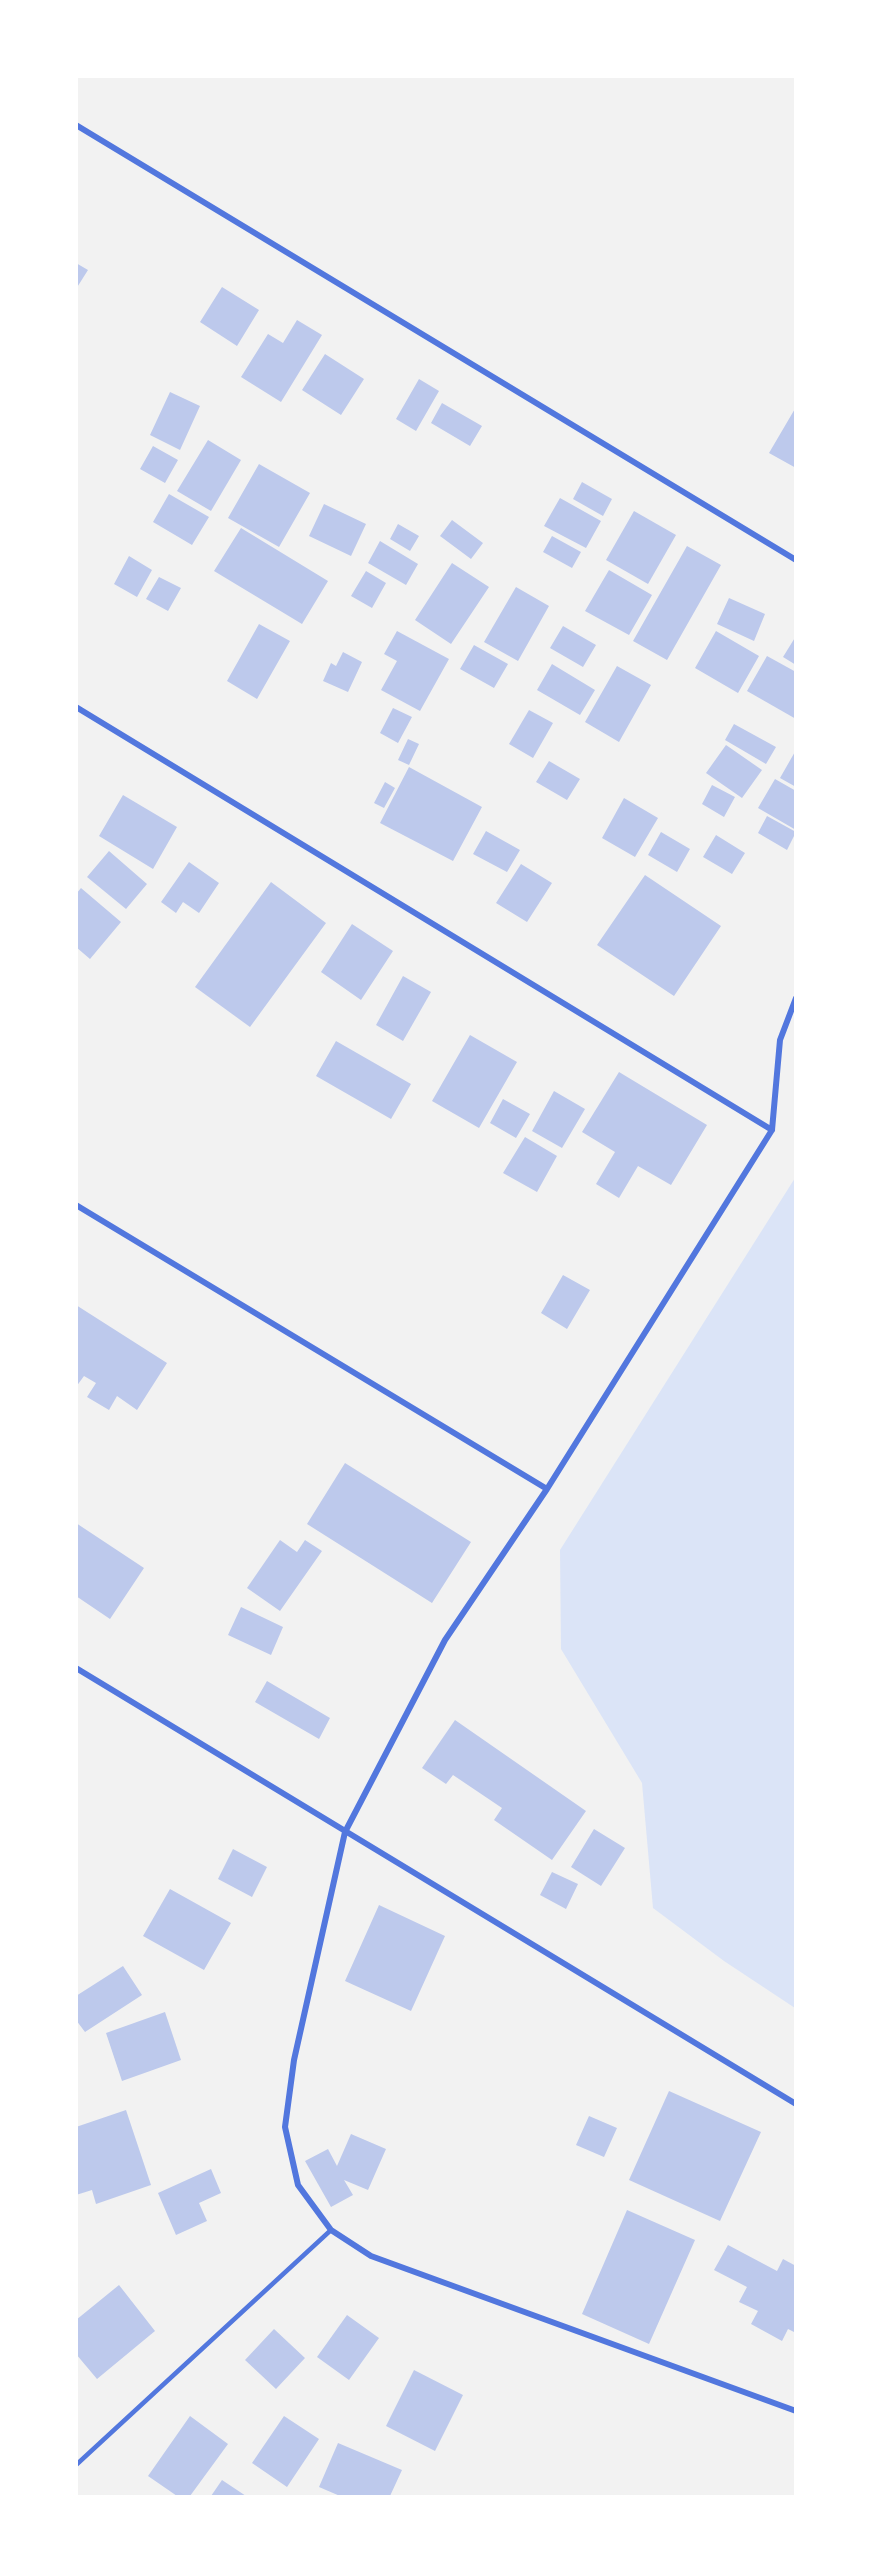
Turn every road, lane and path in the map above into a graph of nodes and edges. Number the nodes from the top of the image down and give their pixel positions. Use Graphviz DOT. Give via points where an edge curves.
graph roads {
  1 [pos="76,125"];
  2 [pos="795,560"];
  3 [pos="76,707"];
  4 [pos="795,998"];
  5 [pos="772,1130"];
  6 [pos="76,1205"];
  7 [pos="547,1489"];
  8 [pos="76,1668"];
  9 [pos="345,1832"];
  10 [pos="795,2104"];
  11 [pos="331,2230"];
  12 [pos="795,2411"];
  13 [pos="76,2465"];
  1 -- 2 [label="street"];
  3 -- 5 [label="street"];
  4 -- 5 [label="street" via="780,1040"];
  5 -- 7 [label="street"];
  6 -- 7 [label="street"];
  7 -- 9 [label="street" via="445,1640"];
  8 -- 9 [label="street"];
  9 -- 10 [label="street"];
  9 -- 11 [label="street" via="294,2060 285,2127 298,2185"];
  11 -- 12 [label="street" via="371,2256"];
  11 -- 13 [label="lane"];
}
